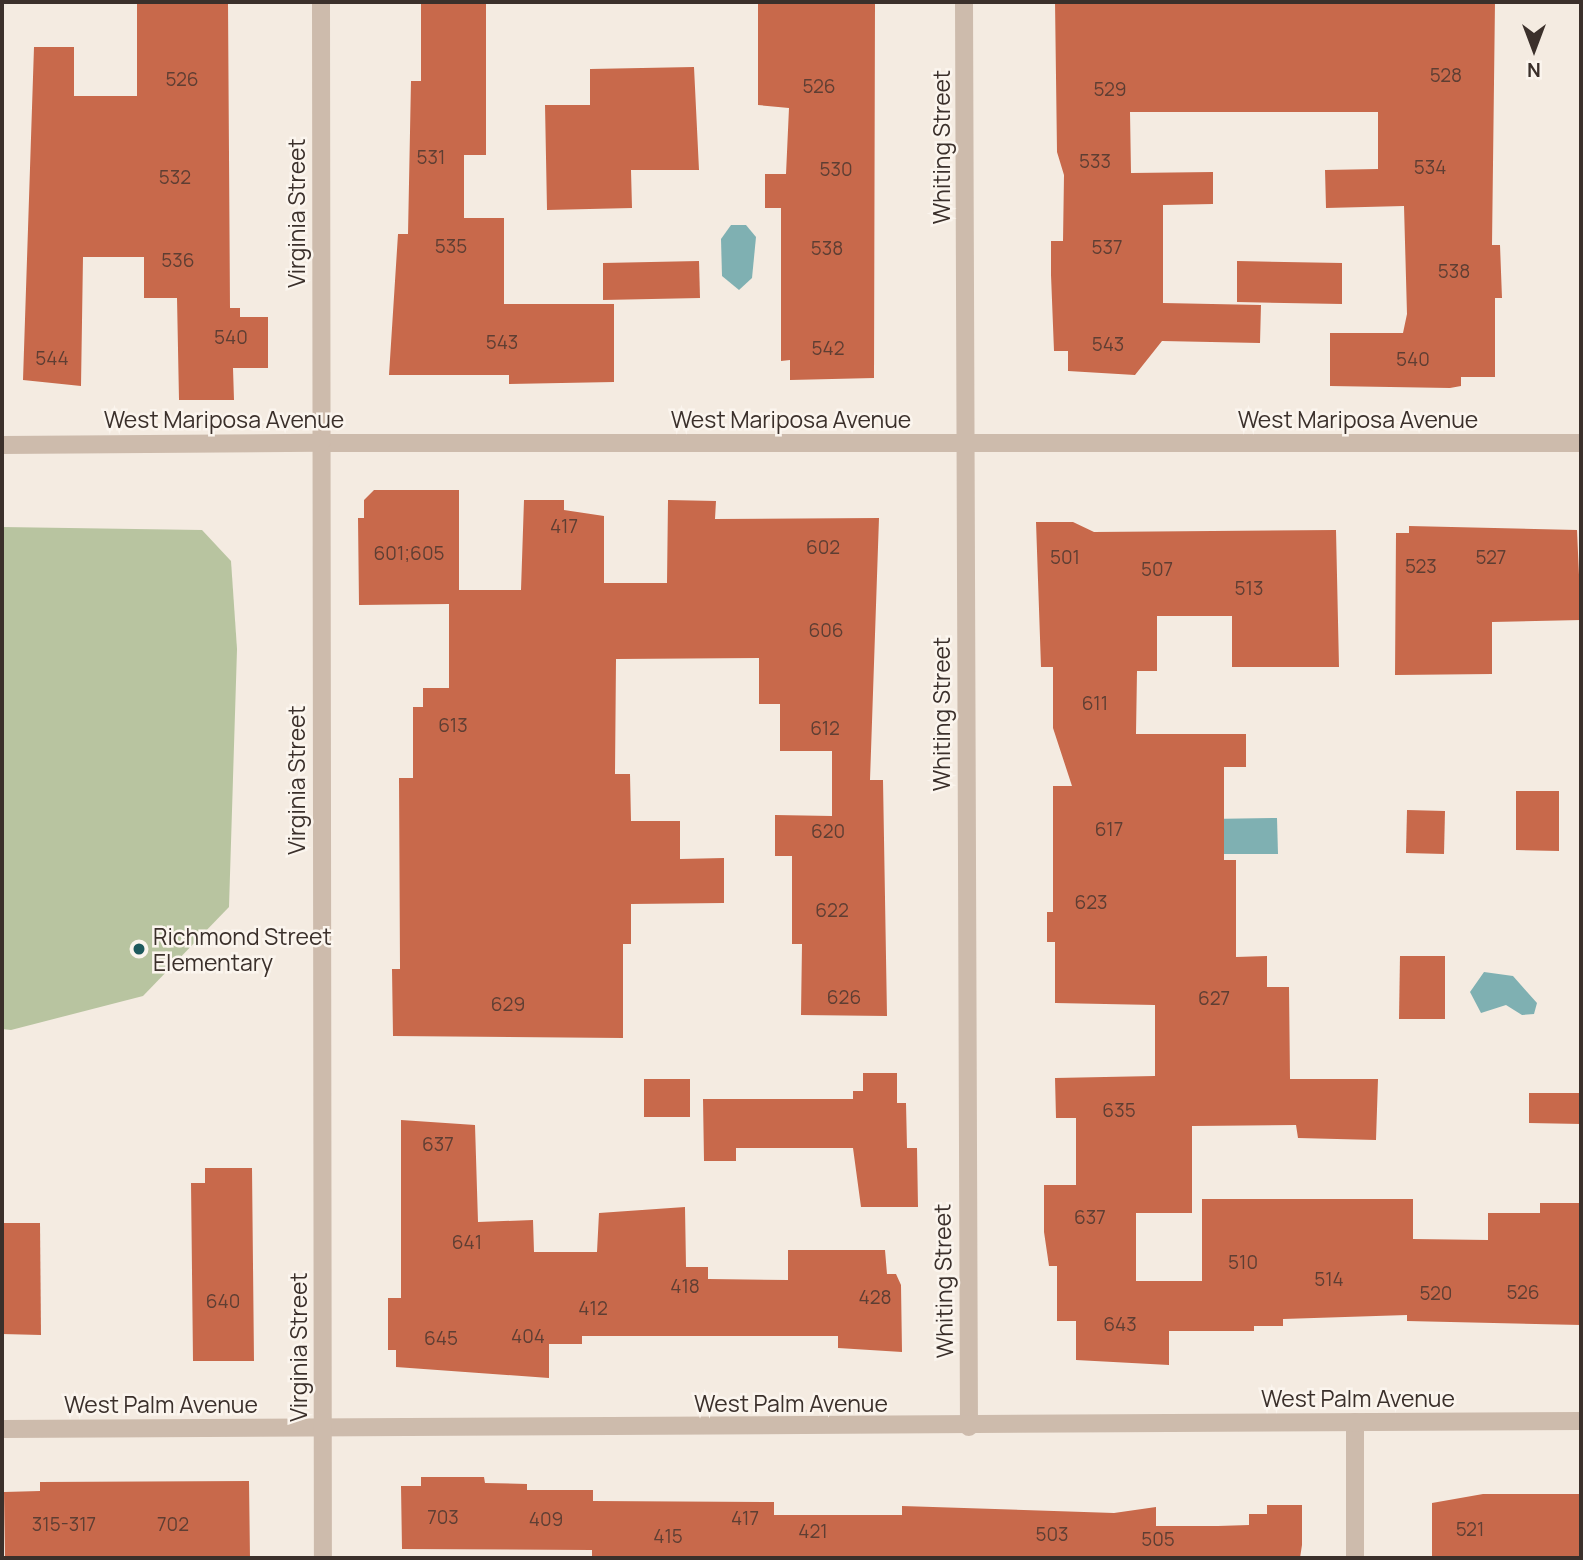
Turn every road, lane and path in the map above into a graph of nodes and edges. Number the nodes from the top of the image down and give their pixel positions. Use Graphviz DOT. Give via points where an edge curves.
graph roads {
  1 [pos="321,2"];
  2 [pos="964,2"];
  3 [pos="321,443"];
  4 [pos="967,443"];
  5 [pos="1581,443"];
  6 [pos="2,444"];
  7 [pos="1581,1421"];
  8 [pos="1355,1422"];
  9 [pos="969,1427"];
  10 [pos="323,1428"];
  11 [pos="2,1429"];
  12 [pos="323,1558"];
  13 [pos="1355,1558"];
  1 -- 3 [label="street, Virginia Street"];
  2 -- 4 [label="street, Whiting Street"];
  3 -- 4 [label="street, West Mariposa Avenue"];
  3 -- 6 [label="street, West Mariposa Avenue"];
  3 -- 10 [label="street, Virginia Street"];
  4 -- 5 [label="street, West Mariposa Avenue"];
  4 -- 9 [label="street, Whiting Street"];
  7 -- 8 [label="street, West Palm Avenue"];
  8 -- 9 [label="street, West Palm Avenue"];
  8 -- 13 [label="street"];
  9 -- 10 [label="street, West Palm Avenue"];
  10 -- 11 [label="street, West Palm Avenue"];
  10 -- 12 [label="street, Virginia Street"];
}
